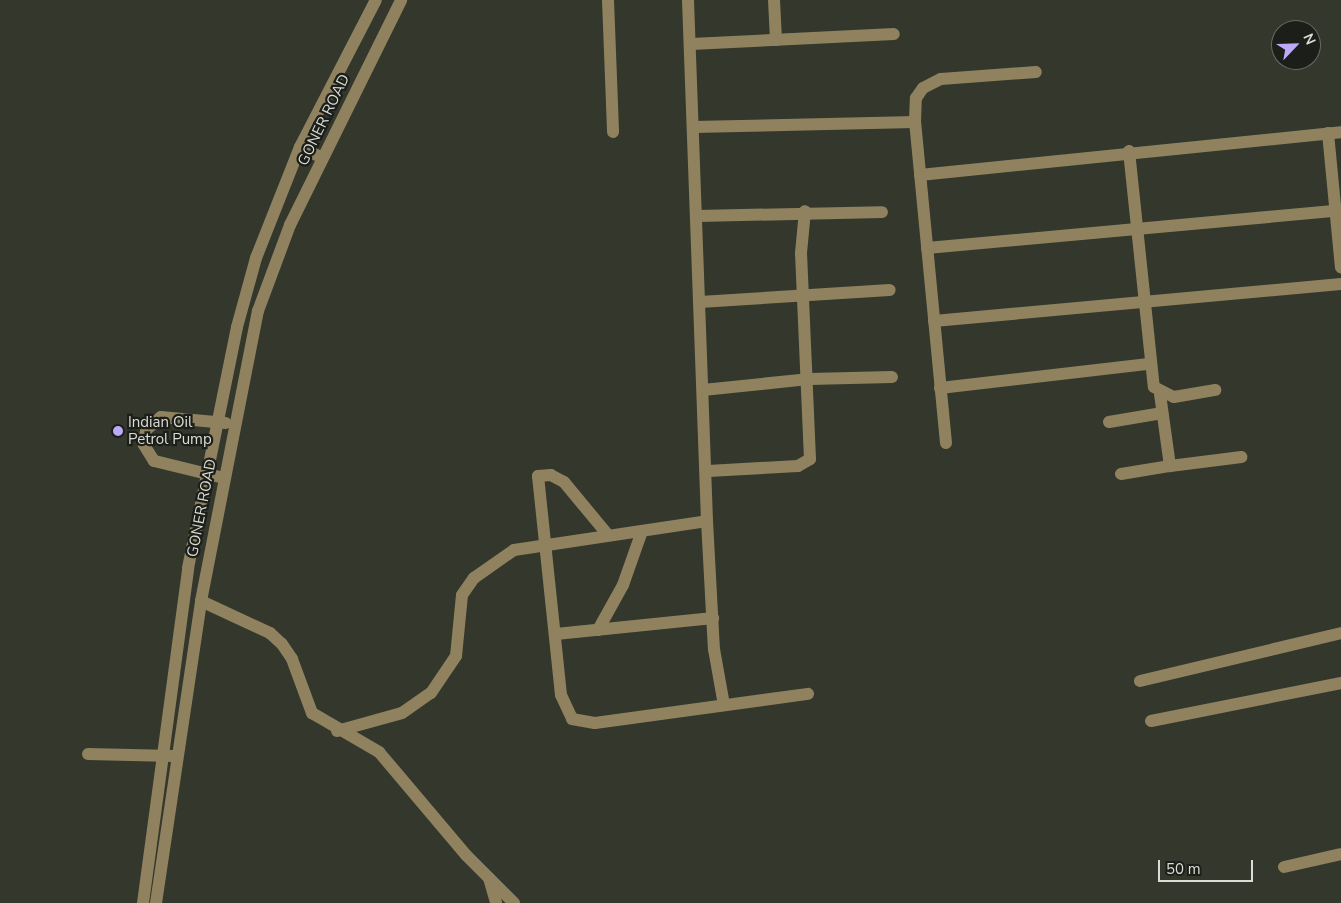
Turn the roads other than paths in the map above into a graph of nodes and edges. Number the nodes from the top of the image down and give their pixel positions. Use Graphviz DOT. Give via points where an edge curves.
graph roads {
  1 [pos="376,0"];
  2 [pos="402,0"];
  3 [pos="608,0"];
  4 [pos="688,0"];
  5 [pos="774,0"];
  6 [pos="894,34"];
  7 [pos="776,40"];
  8 [pos="691,44"];
  9 [pos="1036,72"];
  10 [pos="915,122"];
  11 [pos="693,127"];
  12 [pos="614,132"];
  13 [pos="1335,132"];
  14 [pos="300,147"];
  15 [pos="1129,151"];
  16 [pos="323,158"];
  17 [pos="920,175"];
  18 [pos="1338,210"];
  19 [pos="805,211"];
  20 [pos="882,212"];
  21 [pos="697,216"];
  22 [pos="1137,227"];
  23 [pos="927,248"];
  24 [pos="1341,267"];
  25 [pos="1341,284"];
  26 [pos="890,290"];
  27 [pos="803,293"];
  28 [pos="700,302"];
  29 [pos="1143,302"];
  30 [pos="934,321"];
  31 [pos="1150,364"];
  32 [pos="892,378"];
  33 [pos="810,379"];
  34 [pos="940,388"];
  35 [pos="703,390"];
  36 [pos="1215,390"];
  37 [pos="1160,394"];
  38 [pos="1162,413"];
  39 [pos="218,421"];
  40 [pos="1109,422"];
  41 [pos="235,425"];
  42 [pos="946,443"];
  43 [pos="1240,457"];
  44 [pos="1170,466"];
  45 [pos="708,471"];
  46 [pos="205,474"];
  47 [pos="1122,474"];
  48 [pos="224,478"];
  49 [pos="707,521"];
  50 [pos="642,531"];
  51 [pos="608,535"];
  52 [pos="545,544"];
  53 [pos="201,601"];
  54 [pos="713,618"];
  55 [pos="598,630"];
  56 [pos="1341,633"];
  57 [pos="556,634"];
  58 [pos="1140,680"];
  59 [pos="1341,683"];
  60 [pos="808,694"];
  61 [pos="724,705"];
  62 [pos="1151,721"];
  63 [pos="337,731"];
  64 [pos="88,754"];
  65 [pos="166,755"];
  66 [pos="182,756"];
  67 [pos="1341,854"];
  68 [pos="1284,867"];
  69 [pos="488,876"];
  70 [pos="143,903"];
  71 [pos="156,903"];
  72 [pos="496,903"];
  73 [pos="514,903"];
  1 -- 14 [label="street, GONER ROAD"];
  2 -- 16 [label="street, GONER ROAD"];
  3 -- 12 [label="street"];
  4 -- 8 [label="street"];
  5 -- 7 [label="street"];
  6 -- 7 [label="street"];
  7 -- 8 [label="street"];
  8 -- 11 [label="street"];
  9 -- 10 [label="street" via="941,79 924,88 916,98"];
  10 -- 11 [label="street"];
  10 -- 17 [label="street"];
  11 -- 21 [label="street"];
  13 -- 15 [label="street"];
  13 -- 18 [label="street"];
  14 -- 16 [label="street"];
  14 -- 39 [label="street, GONER ROAD" via="256,258"];
  15 -- 17 [label="street"];
  15 -- 22 [label="street"];
  16 -- 41 [label="street, GONER ROAD" via="290,225 258,311"];
  17 -- 23 [label="street"];
  18 -- 22 [label="street"];
  18 -- 24 [label="street"];
  19 -- 20 [label="street"];
  19 -- 21 [label="street"];
  19 -- 27 [label="street"];
  21 -- 28 [label="street"];
  22 -- 23 [label="street"];
  22 -- 29 [label="street"];
  23 -- 30 [label="street"];
  25 -- 29 [label="street"];
  26 -- 27 [label="street"];
  27 -- 28 [label="street"];
  27 -- 33 [label="street"];
  28 -- 35 [label="street"];
  29 -- 30 [label="street"];
  29 -- 31 [label="street"];
  30 -- 34 [label="street"];
  31 -- 34 [label="street"];
  31 -- 37 [label="street"];
  32 -- 33 [label="street"];
  33 -- 35 [label="street"];
  33 -- 45 [label="street" via="810,459 798,466"];
  34 -- 42 [label="street"];
  35 -- 45 [label="street"];
  36 -- 37 [label="street" via="1174,397"];
  37 -- 38 [label="street"];
  38 -- 40 [label="street"];
  38 -- 44 [label="street"];
  39 -- 41 [label="street"];
  39 -- 46 [label="street, GONER ROAD"];
  39 -- 46 [label="street" via="162,417 146,430 144,444 154,460"];
  41 -- 48 [label="street, GONER ROAD"];
  43 -- 44 [label="street"];
  44 -- 47 [label="street"];
  45 -- 49 [label="street"];
  46 -- 48 [label="street"];
  46 -- 65 [label="street, GONER ROAD" via="178,636"];
  48 -- 53 [label="street, GONER ROAD"];
  49 -- 50 [label="street"];
  49 -- 54 [label="street"];
  50 -- 51 [label="street"];
  50 -- 55 [label="street" via="623,586"];
  51 -- 52 [label="street"];
  51 -- 52 [label="street" via="564,482 543,474 537,486"];
  52 -- 57 [label="street"];
  52 -- 63 [label="street" via="514,550 474,578 460,602 456,656 449,671 420,704"];
  53 -- 63 [label="street" via="270,633 282,644 292,659 312,713"];
  53 -- 66 [label="street, GONER ROAD"];
  54 -- 55 [label="street"];
  54 -- 61 [label="street"];
  55 -- 57 [label="street"];
  56 -- 58 [label="street"];
  57 -- 61 [label="street" via="561,695 572,719 595,723"];
  59 -- 62 [label="street"];
  60 -- 61 [label="street"];
  63 -- 69 [label="street" via="379,752"];
  64 -- 65 [label="street"];
  65 -- 66 [label="street"];
  65 -- 70 [label="street, GONER ROAD"];
  66 -- 71 [label="street, GONER ROAD"];
  67 -- 68 [label="street"];
  69 -- 72 [label="street"];
  69 -- 73 [label="street"];
}
